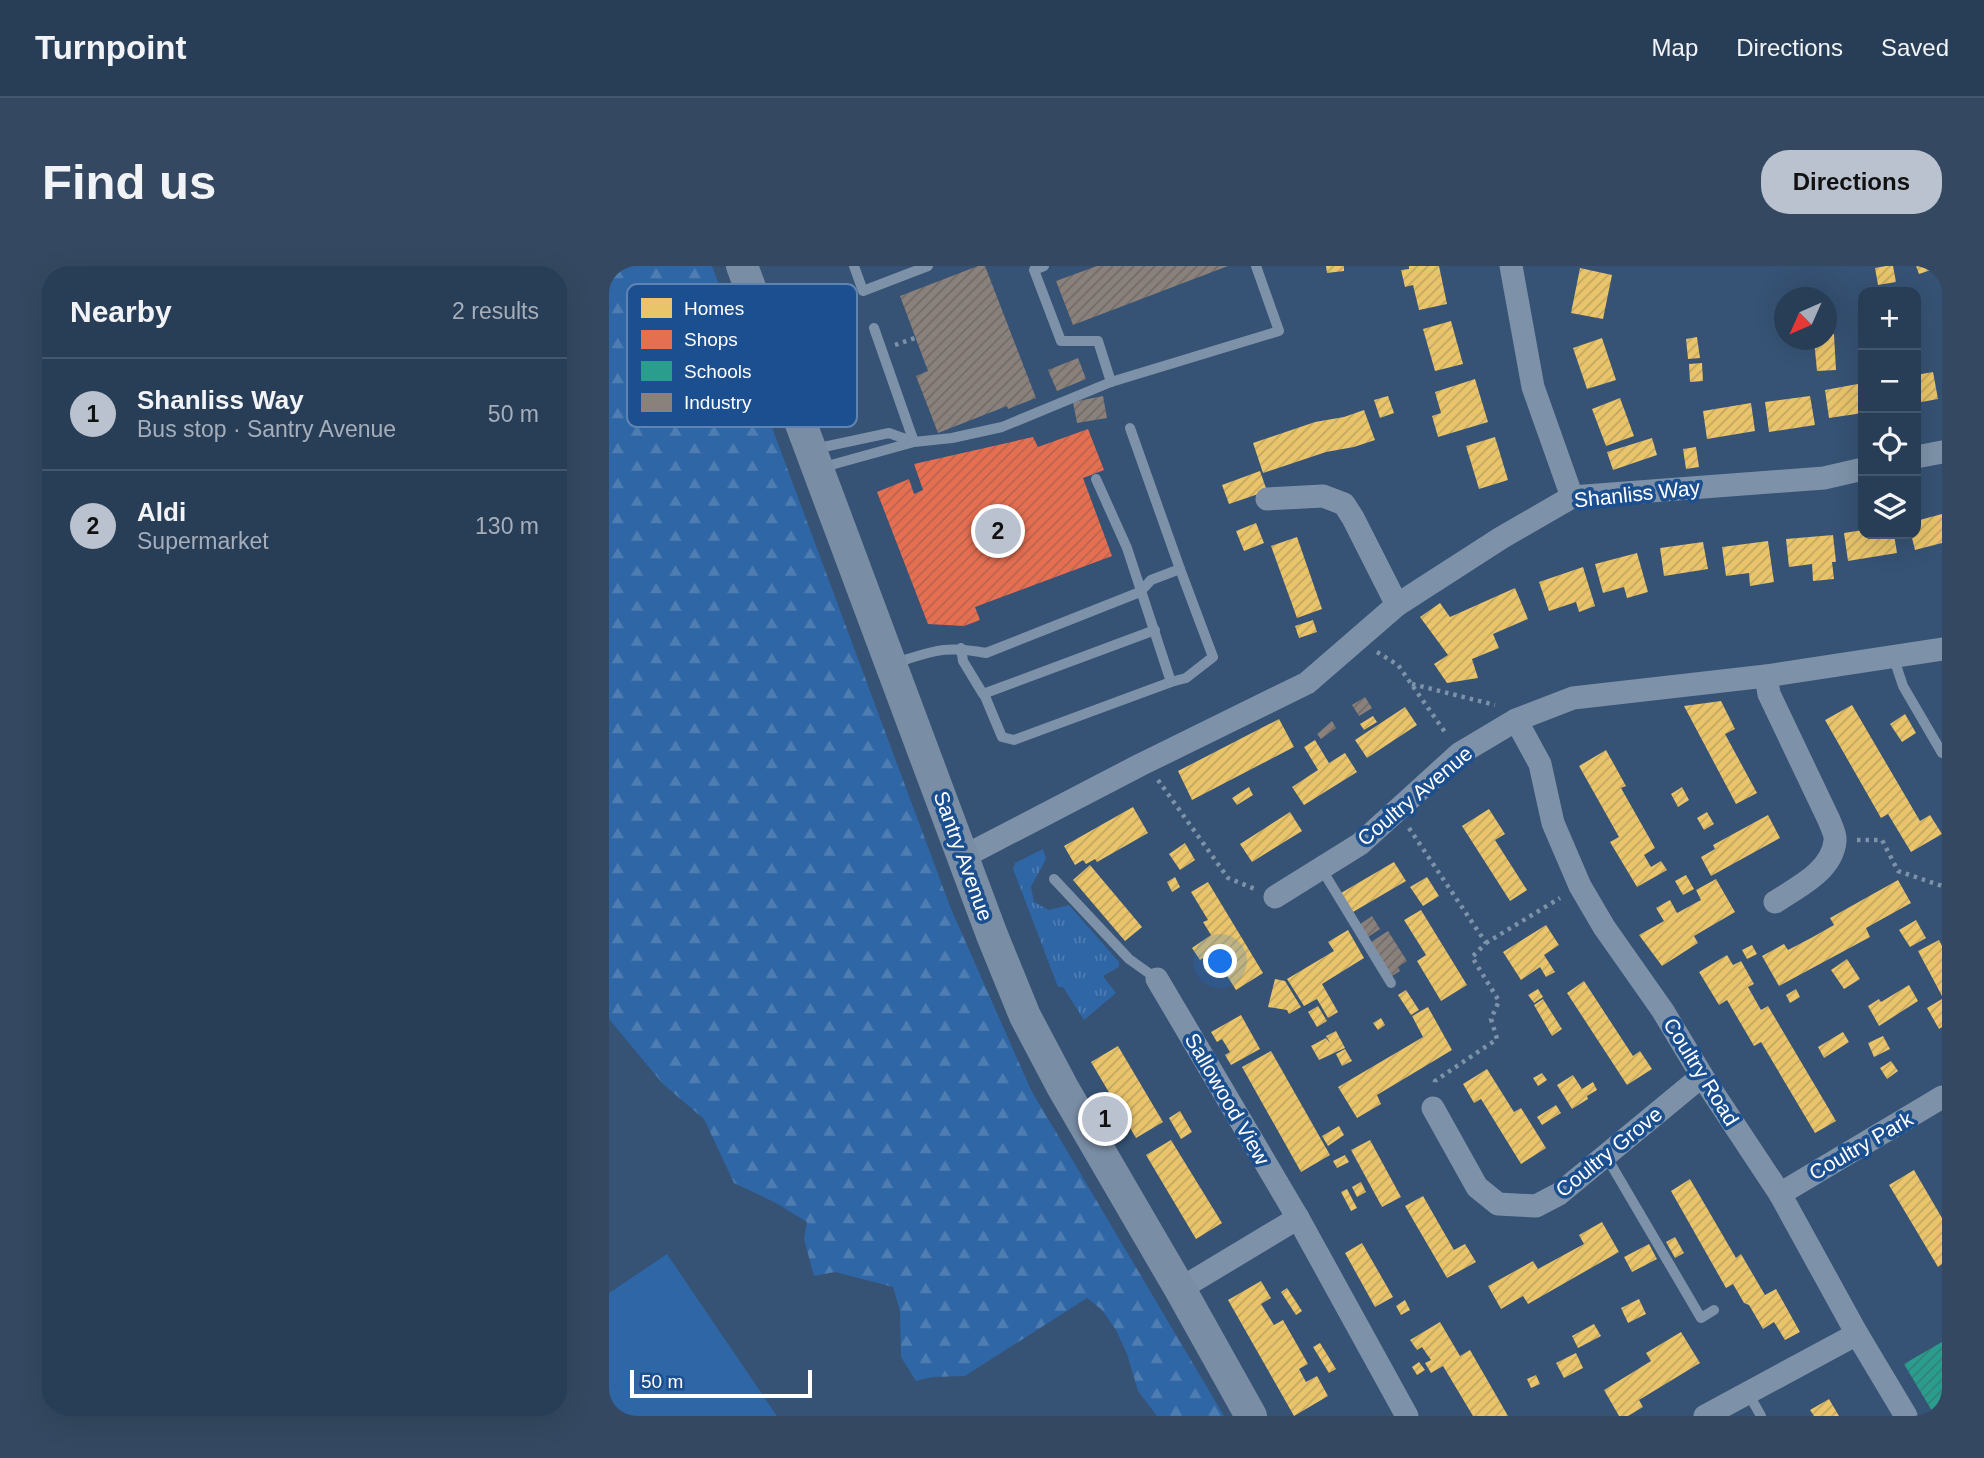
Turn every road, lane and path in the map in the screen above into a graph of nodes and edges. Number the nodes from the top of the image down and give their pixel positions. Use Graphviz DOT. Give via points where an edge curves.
graph roads {
  1 [pos="741,266"];
  2 [pos="854,266"];
  3 [pos="928,266"];
  4 [pos="1044,266"];
  5 [pos="1256,266"];
  6 [pos="1511,266"];
  7 [pos="748,284"];
  8 [pos="874,328"];
  9 [pos="1111,382"];
  10 [pos="803,427"];
  11 [pos="1130,428"];
  12 [pos="914,442"];
  13 [pos="1942,452"];
  14 [pos="1921,456"];
  15 [pos="815,459"];
  16 [pos="1858,470"];
  17 [pos="1096,479"];
  18 [pos="1572,497"];
  19 [pos="1266,499"];
  20 [pos="1180,569"];
  21 [pos="1140,592"];
  22 [pos="1397,606"];
  23 [pos="1155,630"];
  24 [pos="1373,647"];
  25 [pos="961,648"];
  26 [pos="1942,649"];
  27 [pos="1893,655"];
  28 [pos="892,664"];
  29 [pos="1766,676"];
  30 [pos="1171,682"];
  31 [pos="1411,684"];
  32 [pos="984,694"];
  33 [pos="1510,714"];
  34 [pos="1942,753"];
  35 [pos="1459,754"];
  36 [pos="1155,776"];
  37 [pos="1397,810"];
  38 [pos="1836,839"];
  39 [pos="973,853"];
  40 [pos="1321,869"];
  41 [pos="1054,879"];
  42 [pos="1580,886"];
  43 [pos="1942,886"];
  44 [pos="1275,897"];
  45 [pos="1775,901"];
  46 [pos="1486,943"];
  47 [pos="1157,979"];
  48 [pos="1391,983"];
  49 [pos="1702,1076"];
  50 [pos="1942,1097"];
  51 [pos="1433,1108"];
  52 [pos="1606,1156"];
  53 [pos="1780,1194"];
  54 [pos="1297,1218"];
  55 [pos="1180,1289"];
  56 [pos="1714,1310"];
  57 [pos="1857,1334"];
  58 [pos="1748,1393"];
  59 [pos="1251,1416"];
  60 [pos="1407,1416"];
  61 [pos="1705,1416"];
  62 [pos="1761,1416"];
  63 [pos="1906,1416"];
  1 -- 7 [label="main road, Santry Avenue"];
  2 -- 3 [label="lane" via="863,291"];
  4 -- 9 [label="lane" via="1034,270 1061,341 1098,341"];
  5 -- 9 [label="lane" via="1279,331"];
  6 -- 18 [label="street" via="1533,387"];
  8 -- 12 [label="lane"];
  9 -- 12 [label="lane" via="1002,427"];
  10 -- 15 [label="main road, Santry Avenue"];
  11 -- 20 [label="lane"];
  12 -- 15 [label="lane"];
  12 -- 15 [label="lane" via="889,433"];
  13 -- 14 [label="street"];
  15 -- 28 [label="main road, Santry Avenue"];
  16 -- 18 [label="street, Shanliss Way" via="1824,478"];
  17 -- 21 [label="lane" via="1127,548"];
  18 -- 22 [label="street, Shanliss Way"];
  19 -- 22 [label="street" via="1323,496 1344,504"];
  20 -- 21 [label="lane" via="1151,580"];
  20 -- 30 [label="lane" via="1213,657 1186,678"];
  21 -- 23 [label="lane"];
  21 -- 25 [label="lane" via="986,653"];
  22 -- 39 [label="street, Shanliss Way" via="1307,683"];
  23 -- 30 [label="lane"];
  23 -- 32 [label="lane"];
  24 -- 31 [label="path" via="1398,666"];
  25 -- 28 [label="lane" via="943,648"];
  25 -- 32 [label="lane"];
  26 -- 27 [label="street, Coultry Avenue"];
  27 -- 29 [label="street, Coultry Avenue"];
  27 -- 34 [label="lane" via="1903,686"];
  28 -- 39 [label="main road, Santry Avenue"];
  29 -- 33 [label="street, Coultry Avenue" via="1573,698"];
  29 -- 38 [label="street" via="1769,694"];
  30 -- 32 [label="lane" via="1014,740 1002,737"];
  31 -- 33 [label="path"];
  31 -- 35 [label="path"];
  33 -- 35 [label="street, Coultry Avenue"];
  33 -- 42 [label="street, Coultry Road" via="1540,764 1553,823"];
  35 -- 37 [label="street, Coultry Avenue"];
  36 -- 44 [label="path" via="1229,878"];
  37 -- 40 [label="street, Coultry Avenue" via="1360,844"];
  37 -- 46 [label="path"];
  38 -- 43 [label="path" via="1882,841 1898,871"];
  38 -- 45 [label="street" via="1814,878"];
  39 -- 55 [label="main road, Santry Avenue" via="1025,1016"];
  40 -- 44 [label="street, Coultry Avenue"];
  40 -- 48 [label="lane"];
  41 -- 47 [label="lane" via="1129,959"];
  42 -- 46 [label="path"];
  42 -- 49 [label="street, Coultry Road"];
  46 -- 51 [label="path" via="1472,957 1499,1001 1491,1019 1497,1039 1435,1081"];
  47 -- 54 [label="street, Sallowood View"];
  49 -- 52 [label="street, Coultry Grove"];
  49 -- 53 [label="street, Coultry Road"];
  50 -- 53 [label="street, Coultry Park"];
  51 -- 52 [label="street, Coultry Grove" via="1477,1187 1498,1204 1536,1206 1559,1194"];
  52 -- 56 [label="lane" via="1701,1318"];
  53 -- 57 [label="street, Coultry Road"];
  54 -- 55 [label="street"];
  54 -- 60 [label="street, Sallowood View"];
  55 -- 59 [label="main road, Santry Avenue"];
  57 -- 58 [label="street"];
  57 -- 63 [label="street, Coultry Road"];
  58 -- 61 [label="street"];
  58 -- 62 [label="lane"];
}
